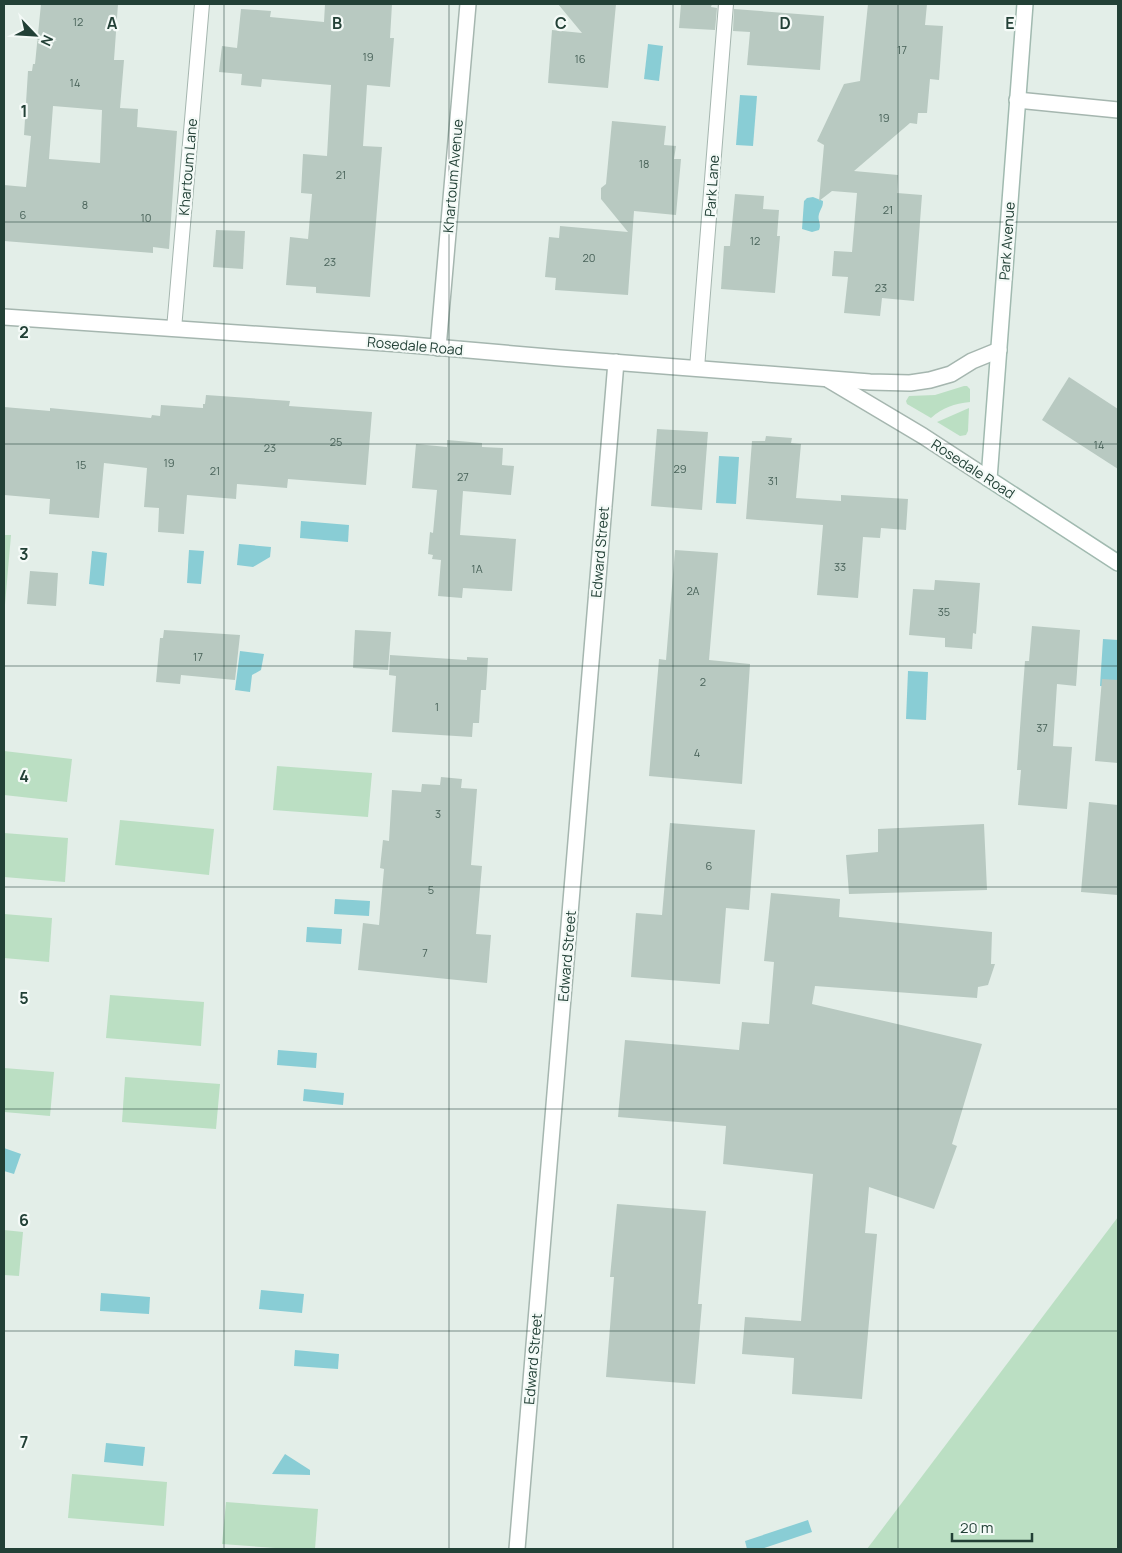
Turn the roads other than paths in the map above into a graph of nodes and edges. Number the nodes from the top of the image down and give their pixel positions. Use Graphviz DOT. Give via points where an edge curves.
graph roads {
  1 [pos="202,4"];
  2 [pos="468,4"];
  3 [pos="726,4"];
  4 [pos="1025,4"];
  5 [pos="1017,100"];
  6 [pos="1118,110"];
  7 [pos="4,317"];
  8 [pos="174,329"];
  9 [pos="438,348"];
  10 [pos="999,350"];
  11 [pos="616,362"];
  12 [pos="698,368"];
  13 [pos="826,378"];
  14 [pos="989,479"];
  15 [pos="1118,563"];
  16 [pos="517,1549"];
  1 -- 8 [label="lane, Khartoum Lane"];
  2 -- 9 [label="street, Khartoum Avenue"];
  3 -- 12 [label="lane, Park Lane"];
  4 -- 5 [label="street, Park Avenue"];
  5 -- 6 [label="street"];
  5 -- 10 [label="street, Park Avenue"];
  7 -- 8 [label="street, Rosedale Road"];
  8 -- 9 [label="street, Rosedale Road"];
  9 -- 11 [label="street, Rosedale Road"];
  10 -- 13 [label="street, Rosedale Road" via="951,374 930,380 910,383"];
  10 -- 14 [label="street, Park Avenue"];
  11 -- 12 [label="street, Rosedale Road"];
  11 -- 16 [label="street, Edward Street"];
  12 -- 13 [label="street, Rosedale Road"];
  13 -- 14 [label="street, Rosedale Road"];
  14 -- 15 [label="street, Rosedale Road"];
}
